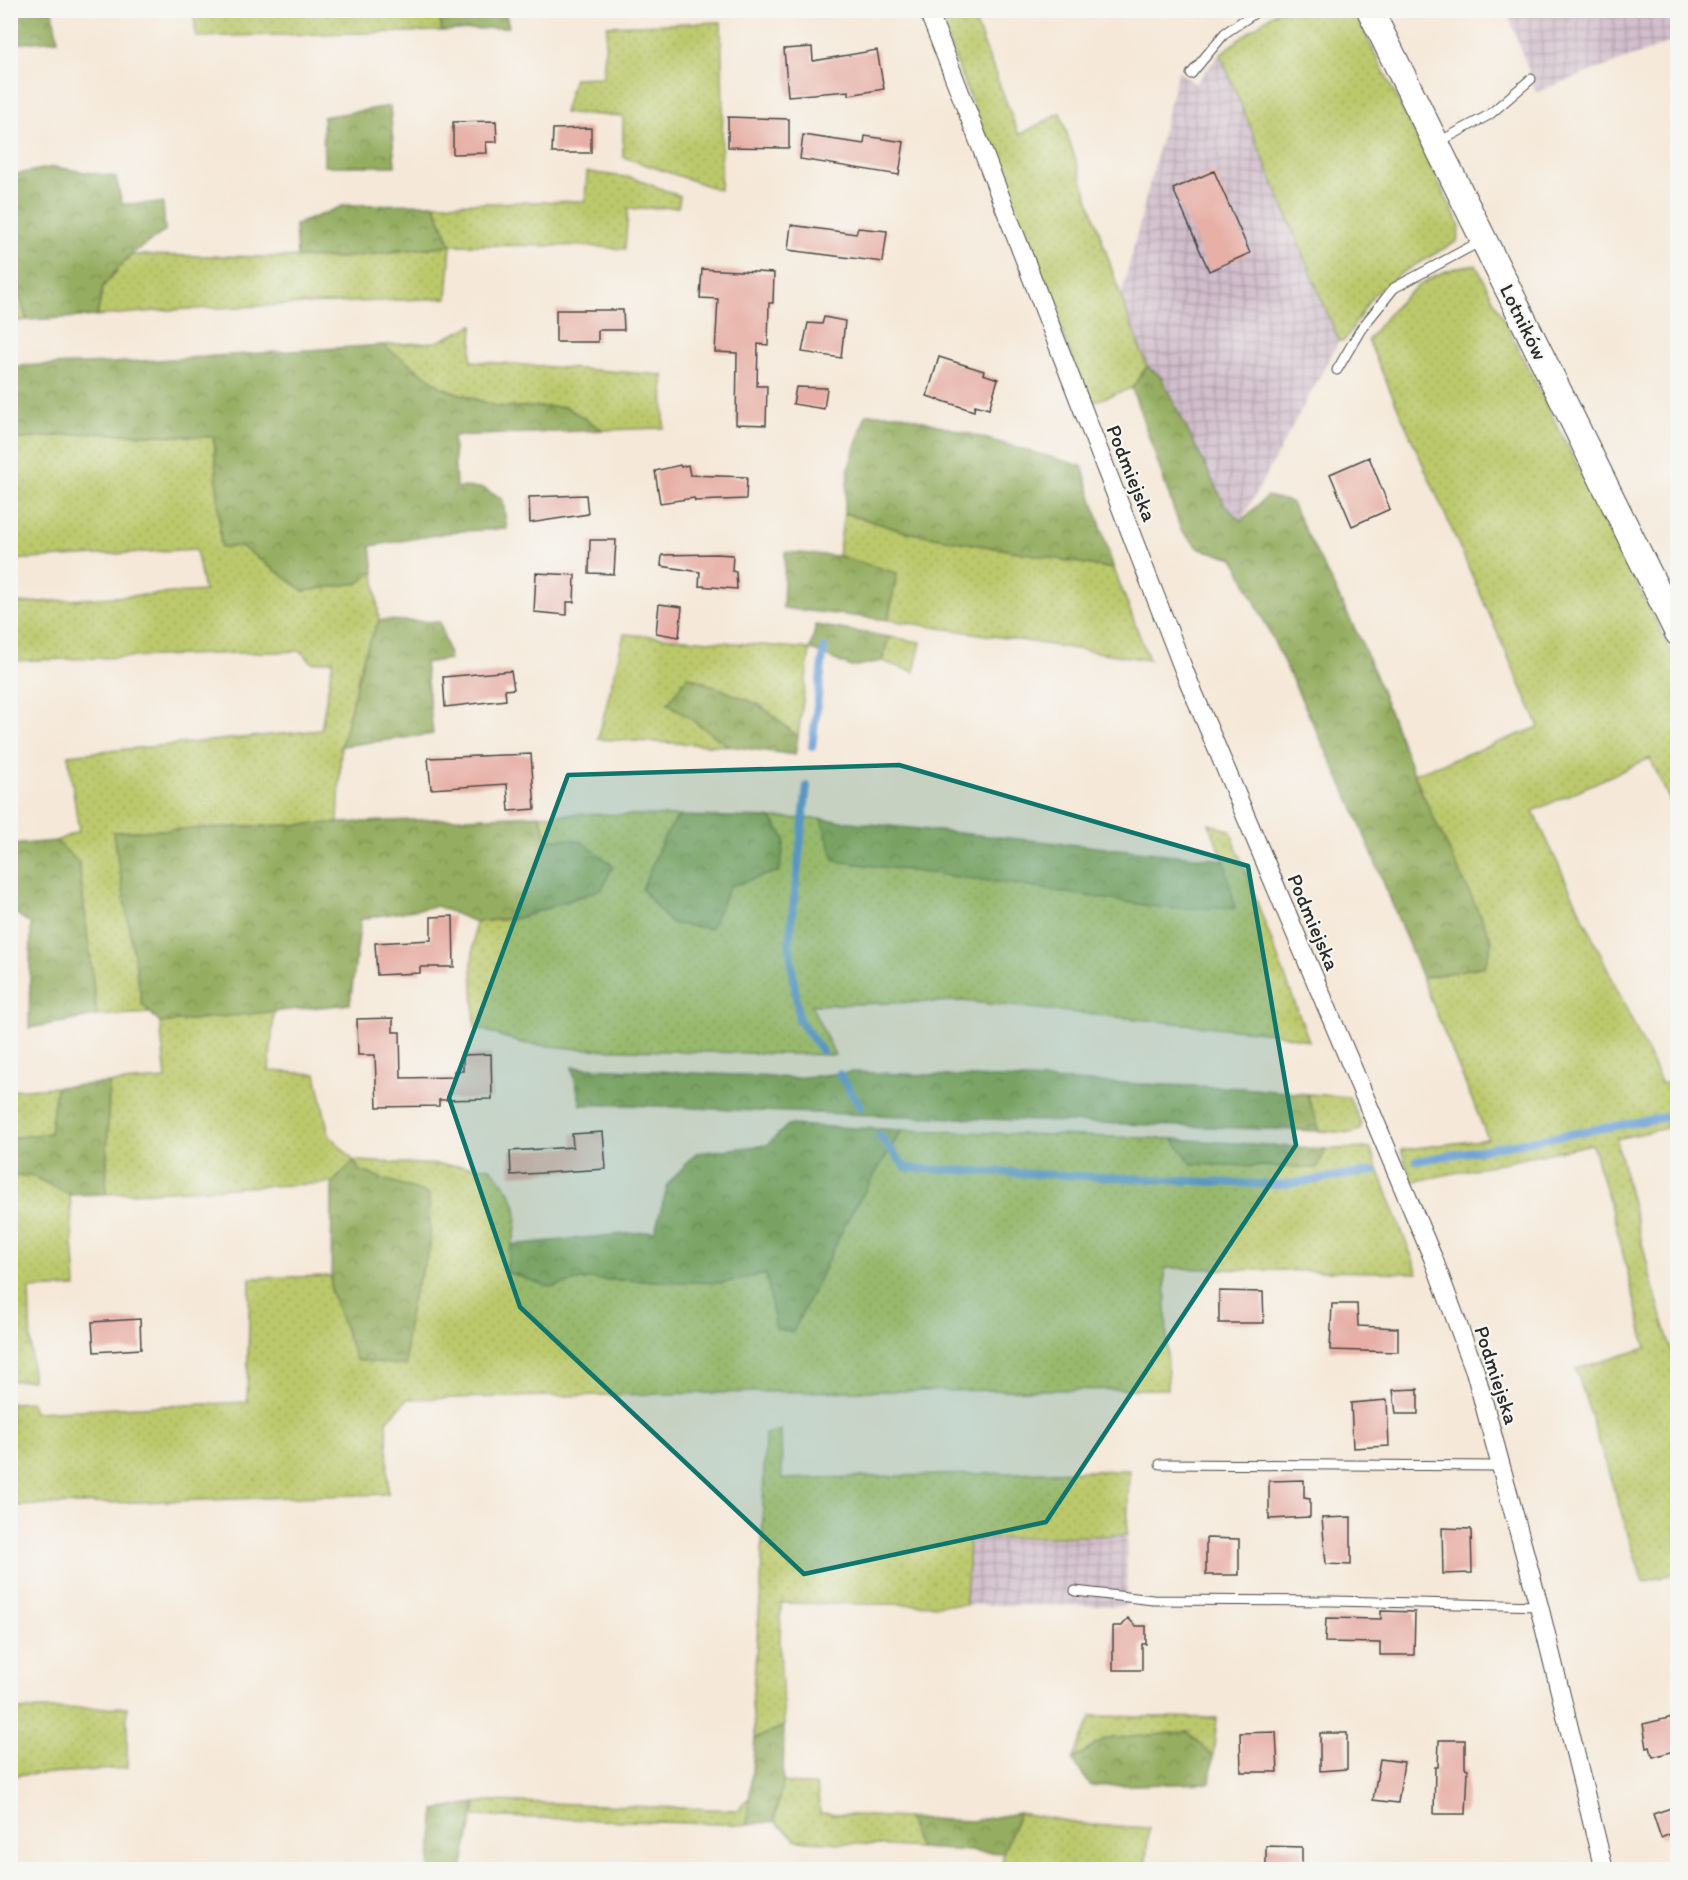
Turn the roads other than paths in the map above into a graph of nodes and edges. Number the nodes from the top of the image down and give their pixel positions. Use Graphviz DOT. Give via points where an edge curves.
graph roads {
  1 [pos="928,10"];
  2 [pos="1259,10"];
  3 [pos="1370,10"];
  4 [pos="1191,74"];
  5 [pos="1531,79"];
  6 [pos="1436,144"];
  7 [pos="1483,240"];
  8 [pos="1337,370"];
  9 [pos="1677,633"];
  10 [pos="1160,1464"];
  11 [pos="1501,1467"];
  12 [pos="1075,1591"];
  13 [pos="1539,1606"];
  14 [pos="1604,1869"];
  1 -- 11 [label="street, Podmiejska" via="1185,673 1433,1258 1475,1371"];
  2 -- 4 [label="lane" via="1225,33"];
  3 -- 6 [label="street, Lotników"];
  5 -- 6 [label="lane" via="1489,115"];
  6 -- 7 [label="street, Lotników"];
  7 -- 8 [label="lane" via="1394,288 1361,329"];
  7 -- 9 [label="street, Lotników"];
  10 -- 11 [label="lane"];
  11 -- 13 [label="street, Podmiejska"];
  12 -- 13 [label="lane" via="1153,1600"];
  13 -- 14 [label="street, Podmiejska"];
}
